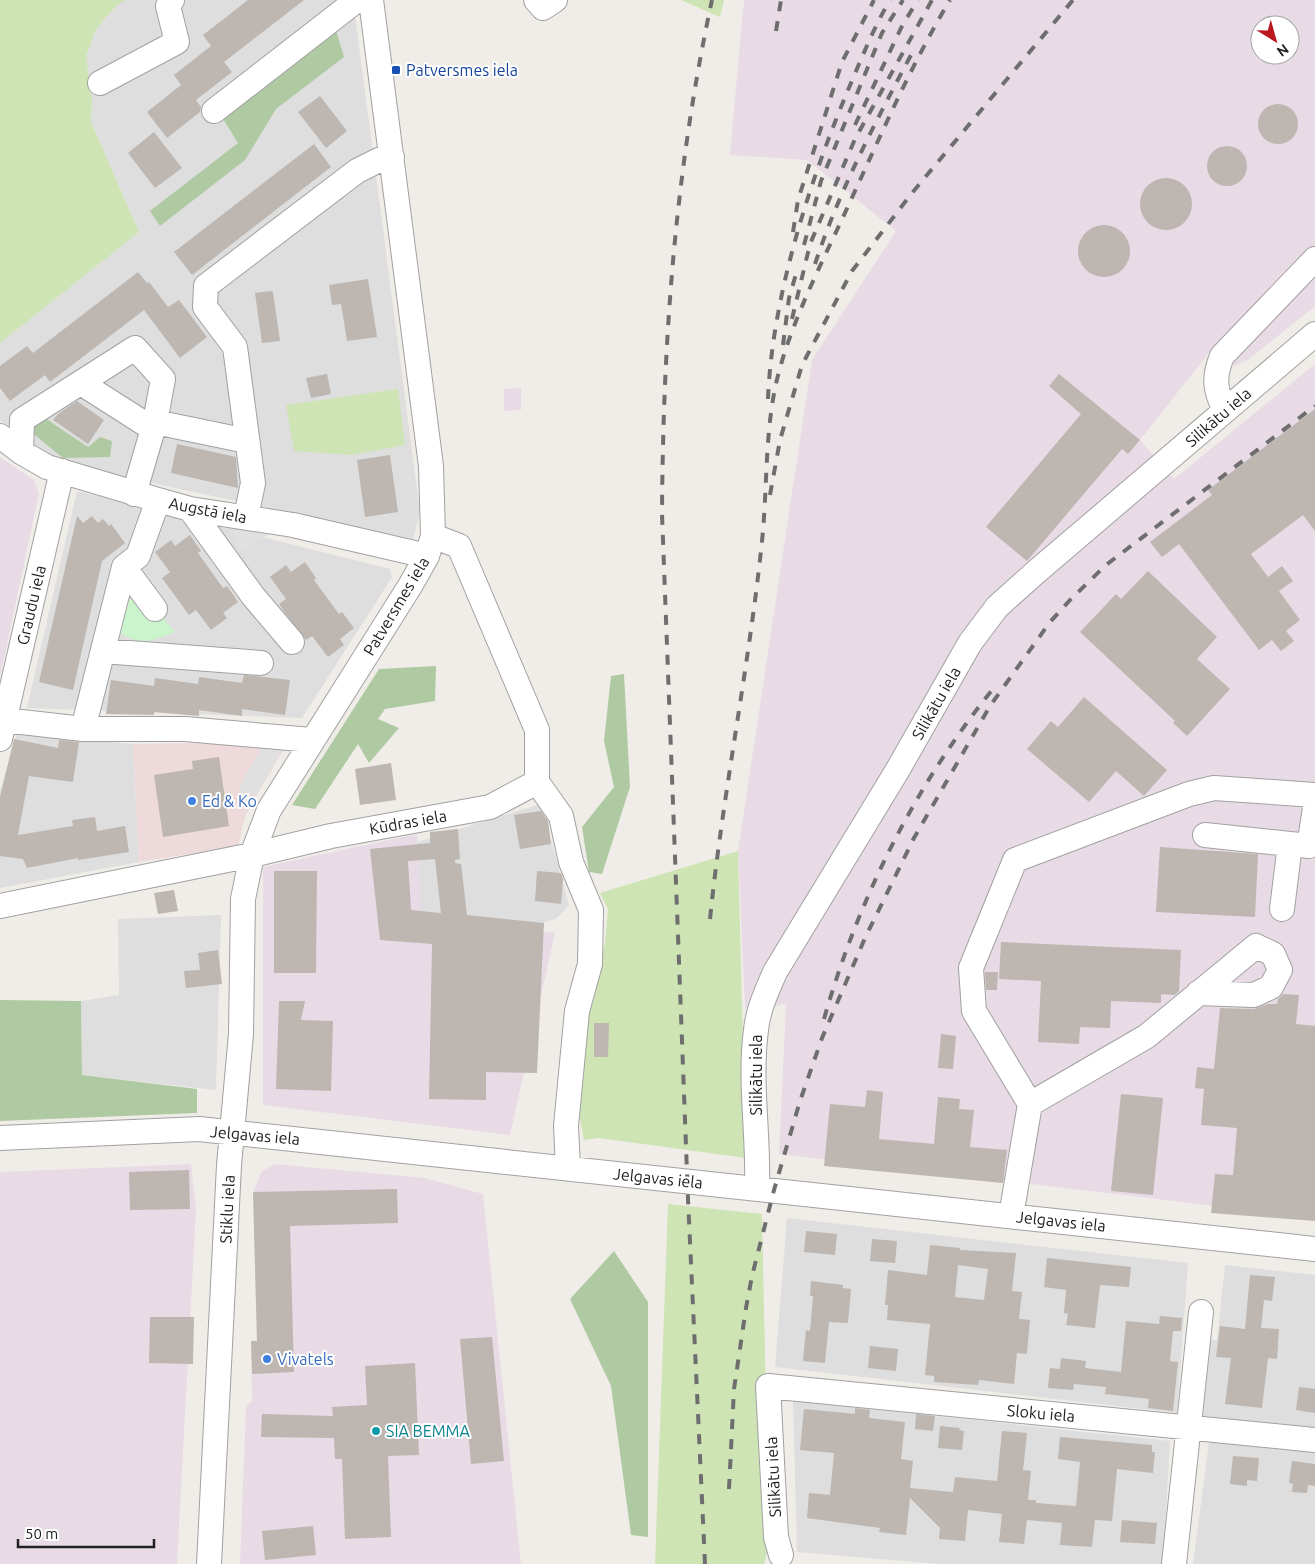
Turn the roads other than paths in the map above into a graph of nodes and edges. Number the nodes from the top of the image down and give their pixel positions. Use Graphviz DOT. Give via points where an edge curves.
graph roads {
  1 [pos="172,0"];
  2 [pos="357,0"];
  3 [pos="371,0"];
  4 [pos="536,0"];
  5 [pos="555,0"];
  6 [pos="100,83"];
  7 [pos="214,111"];
  8 [pos="392,157"];
  9 [pos="1315,259"];
  10 [pos="1315,334"];
  11 [pos="81,383"];
  12 [pos="1225,411"];
  13 [pos="154,425"];
  14 [pos="0,436"];
  15 [pos="248,441"];
  16 [pos="21,452"];
  17 [pos="62,472"];
  18 [pos="134,494"];
  19 [pos="158,500"];
  20 [pos="190,509"];
  21 [pos="246,518"];
  22 [pos="430,546"];
  23 [pos="124,567"];
  24 [pos="156,609"];
  25 [pos="292,642"];
  26 [pos="103,651"];
  27 [pos="261,663"];
  28 [pos="2,729"];
  29 [pos="83,729"];
  30 [pos="312,740"];
  31 [pos="537,782"];
  32 [pos="1315,796"];
  33 [pos="1315,808"];
  34 [pos="1205,835"];
  35 [pos="1290,844"];
  36 [pos="252,855"];
  37 [pos="0,906"];
  38 [pos="1282,910"];
  39 [pos="1198,993"];
  40 [pos="1030,1104"];
  41 [pos="232,1133"];
  42 [pos="0,1138"];
  43 [pos="568,1168"];
  44 [pos="757,1188"];
  45 [pos="1011,1216"];
  46 [pos="1315,1249"];
  47 [pos="1201,1312"];
  48 [pos="768,1386"];
  49 [pos="1190,1427"];
  50 [pos="1315,1440"];
  51 [pos="784,1561"];
  52 [pos="209,1564"];
  53 [pos="1174,1564"];
  1 -- 6 [label="street" via="168,6 177,42"];
  2 -- 7 [label="street"];
  3 -- 8 [label="street, Patversmes iela"];
  4 -- 5 [label="street" via="543,8"];
  8 -- 15 [label="street" via="357,171 206,286 205,307 235,347"];
  8 -- 22 [label="street, Patversmes iela" via="431,466"];
  9 -- 12 [label="street" via="1222,356 1215,372 1217,394"];
  10 -- 12 [label="street, Silikātu iela"];
  11 -- 13 [label="street"];
  11 -- 13 [label="street" via="135,348 163,379"];
  11 -- 16 [label="street" via="22,420"];
  12 -- 44 [label="street, Silikātu iela" via="997,607 970,643 775,972 763,998 753,1067"];
  13 -- 15 [label="street"];
  13 -- 18 [label="street"];
  14 -- 16 [label="street, Augstā iela"];
  15 -- 21 [label="street" via="253,483"];
  16 -- 17 [label="street, Augstā iela"];
  17 -- 18 [label="street, Augstā iela"];
  17 -- 28 [label="street, Graudu iela"];
  18 -- 19 [label="street, Augstā iela"];
  19 -- 20 [label="street, Augstā iela"];
  19 -- 23 [label="street" via="138,556"];
  20 -- 21 [label="street, Augstā iela"];
  20 -- 25 [label="street" via="253,596"];
  21 -- 22 [label="street, Augstā iela"];
  22 -- 30 [label="street, Patversmes iela" via="382,633"];
  22 -- 31 [label="street" via="459,546 537,730"];
  23 -- 24 [label="street"];
  23 -- 26 [label="street"];
  26 -- 27 [label="street"];
  26 -- 29 [label="street"];
  28 -- 29 [label="street"];
  29 -- 30 [label="street" via="184,729"];
  30 -- 36 [label="street, Patversmes iela" via="269,810"];
  31 -- 36 [label="street, Kūdras iela" via="490,807 331,836"];
  31 -- 43 [label="street" via="561,816 571,862 591,910 590,964 577,1011 566,1126"];
  32 -- 40 [label="street" via="1214,788 1189,794 1014,860 971,968 974,1011"];
  33 -- 35 [label="street" via="1309,846"];
  34 -- 35 [label="street"];
  35 -- 38 [label="street"];
  36 -- 37 [label="street, Kūdras iela"];
  36 -- 41 [label="street, Stiklu iela" via="243,899 241,1034"];
  39 -- 40 [label="street" via="1147,1036"];
  40 -- 45 [label="street"];
  41 -- 42 [label="street, Jelgavas iela" via="199,1129"];
  41 -- 43 [label="street, Jelgavas iela"];
  41 -- 52 [label="street, Stiklu iela"];
  43 -- 44 [label="street, Jelgavas iela"];
  44 -- 45 [label="street, Jelgavas iela"];
  45 -- 46 [label="street, Jelgavas iela"];
  47 -- 49 [label="street"];
  48 -- 49 [label="street, Sloku iela"];
  48 -- 51 [label="street, Silikātu iela" via="776,1537"];
  49 -- 50 [label="street, Sloku iela"];
  49 -- 53 [label="street"];
}
